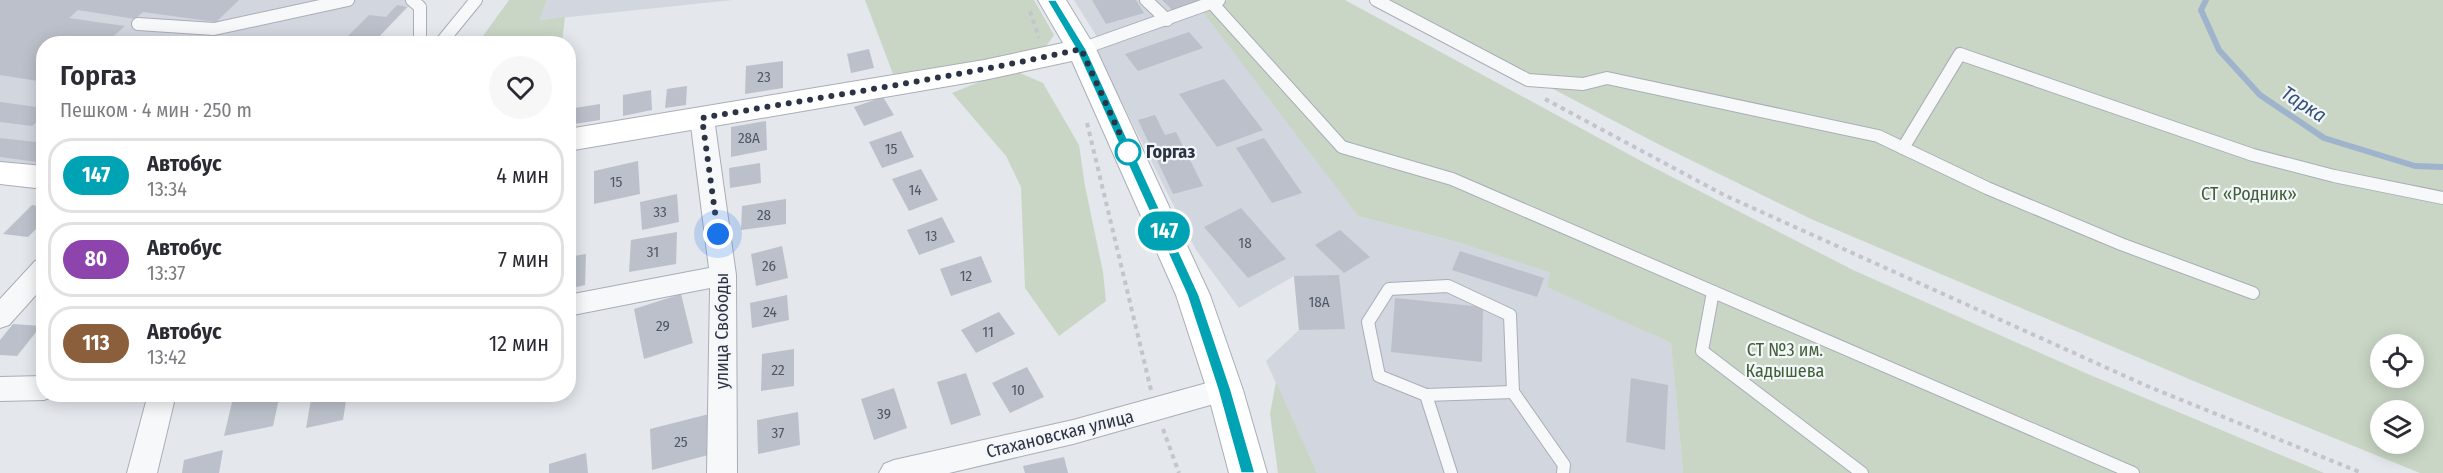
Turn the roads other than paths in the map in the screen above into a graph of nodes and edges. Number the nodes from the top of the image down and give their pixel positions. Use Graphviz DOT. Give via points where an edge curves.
graph roads {
  1 [pos="348,0"];
  2 [pos="412,0"];
  3 [pos="476,0"];
  4 [pos="1052,0"];
  5 [pos="1146,0"];
  6 [pos="1376,0"];
  7 [pos="1216,1"];
  8 [pos="1167,20"];
  9 [pos="138,24"];
  10 [pos="420,36"];
  11 [pos="447,36"];
  12 [pos="1081,49"];
  13 [pos="702,118"];
  14 [pos="576,139"];
  15 [pos="1903,148"];
  16 [pos="0,173"];
  17 [pos="36,177"];
  18 [pos="2443,198"];
  19 [pos="723,275"];
  20 [pos="36,277"];
  21 [pos="1713,292"];
  22 [pos="2253,293"];
  23 [pos="576,304"];
  24 [pos="0,317"];
  25 [pos="36,388"];
  26 [pos="0,389"];
  27 [pos="1225,390"];
  28 [pos="1513,392"];
  29 [pos="1426,395"];
  30 [pos="160,402"];
  31 [pos="142,473"];
  32 [pos="722,473"];
  33 [pos="894,473"];
  34 [pos="1248,473"];
  35 [pos="1451,473"];
  36 [pos="1563,473"];
  37 [pos="1862,473"];
  38 [pos="2133,473"];
  1 -- 9 [label="lane" via="214,29"];
  2 -- 10 [label="lane" via="420,7"];
  3 -- 11 [label="lane"];
  4 -- 12 [label="street"];
  5 -- 8 [label="lane"];
  6 -- 15 [label="lane" via="1528,80 1583,84 1607,78 1878,136"];
  7 -- 8 [label="lane"];
  7 -- 21 [label="lane" via="1342,147 1452,179"];
  8 -- 12 [label="lane"];
  12 -- 13 [label="street" via="984,70"];
  12 -- 27 [label="street" via="1193,295"];
  13 -- 14 [label="street"];
  13 -- 19 [label="street, улица Свободы"];
  15 -- 18 [label="lane" via="1960,54 2227,147 2310,171"];
  15 -- 22 [label="lane" via="2121,244"];
  16 -- 17 [label="street"];
  19 -- 23 [label="street"];
  19 -- 32 [label="street, улица Свободы"];
  20 -- 24 [label="street"];
  21 -- 37 [label="lane" via="1702,351"];
  21 -- 38 [label="lane"];
  25 -- 26 [label="street"];
  27 -- 33 [label="street, Стахановская улица" via="1073,432"];
  27 -- 34 [label="street"];
  28 -- 29 [label="lane"];
  28 -- 29 [label="lane" via="1510,315 1448,286 1389,290 1368,322 1379,376"];
  28 -- 36 [label="lane" via="1564,465"];
  29 -- 35 [label="lane"];
  30 -- 31 [label="street"];
}
